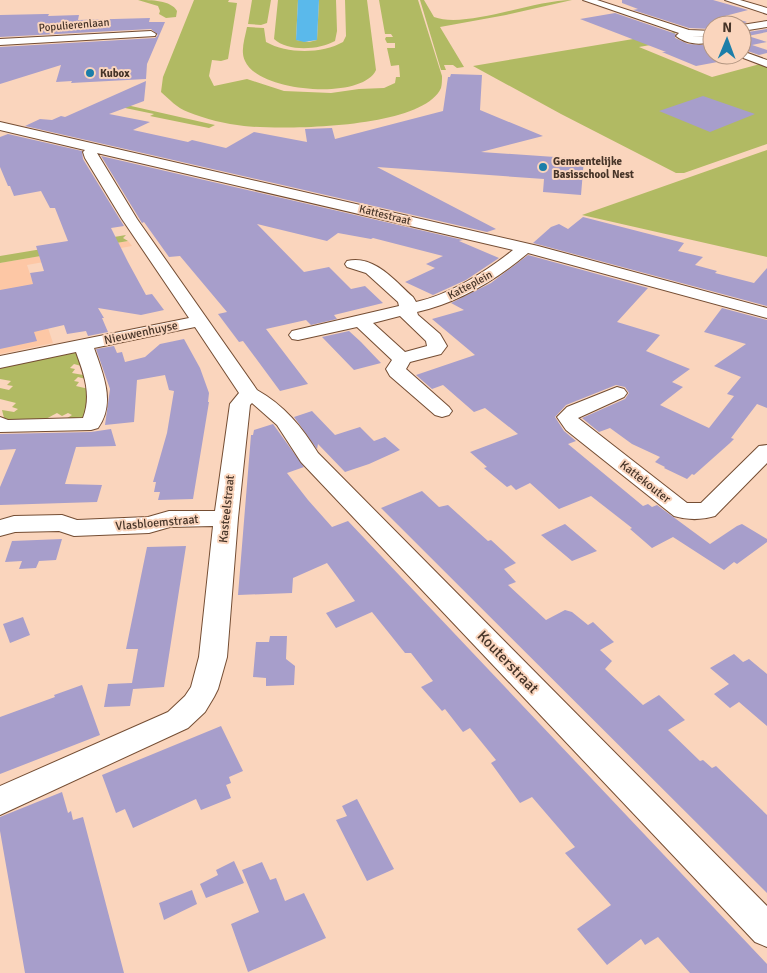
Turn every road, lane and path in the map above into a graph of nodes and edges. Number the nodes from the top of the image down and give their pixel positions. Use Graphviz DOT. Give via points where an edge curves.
graph roads {
  1 [pos="588,0"];
  2 [pos="730,0"];
  3 [pos="767,11"];
  4 [pos="767,24"];
  5 [pos="752,26"];
  6 [pos="151,34"];
  7 [pos="702,39"];
  8 [pos="0,42"];
  9 [pos="752,58"];
  10 [pos="767,64"];
  11 [pos="0,126"];
  12 [pos="96,148"];
  13 [pos="525,248"];
  14 [pos="353,264"];
  15 [pos="408,310"];
  16 [pos="767,313"];
  17 [pos="360,320"];
  18 [pos="199,321"];
  19 [pos="298,335"];
  20 [pos="83,345"];
  21 [pos="403,358"];
  22 [pos="0,362"];
  23 [pos="617,393"];
  24 [pos="250,394"];
  25 [pos="442,410"];
  26 [pos="0,423"];
  27 [pos="767,451"];
  28 [pos="226,518"];
  29 [pos="0,528"];
  30 [pos="0,801"];
  31 [pos="767,930"];
  1 -- 7 [label="street" via="688,33 681,37"];
  2 -- 3 [label="street"];
  4 -- 5 [label="street"];
  6 -- 8 [label="street, Populierenlaan"];
  9 -- 10 [label="street"];
  11 -- 12 [label="street, Kattestraat"];
  12 -- 13 [label="street, Kattestraat"];
  12 -- 18 [label="street" via="90,152 92,158"];
  13 -- 15 [label="street, Katteplein" via="498,270 451,295"];
  13 -- 16 [label="street, Kattestraat"];
  14 -- 15 [label="street" via="372,268 407,300"];
  15 -- 17 [label="street, Katteplein"];
  15 -- 21 [label="street" via="409,317 438,346"];
  17 -- 19 [label="street, Katteplein"];
  17 -- 21 [label="street"];
  18 -- 20 [label="street, Nieuwenhuyse"];
  18 -- 24 [label="street"];
  20 -- 22 [label="street, Nieuwenhuyse"];
  20 -- 26 [label="street" via="98,388 97,411 91,424 1,426"];
  21 -- 25 [label="street" via="397,372"];
  23 -- 27 [label="street, Kattekouter" via="574,411 568,416 573,426 682,511 707,511"];
  24 -- 28 [label="street, Kasteelstraat" via="240,404"];
  24 -- 31 [label="street, Kouterstraat" via="263,401 300,441 310,457"];
  28 -- 29 [label="street, Vlasbloemstraat" via="169,519 149,525 74,528 53,523 14,524"];
  28 -- 30 [label="street, Kasteelstraat" via="213,657 204,689 195,704 178,720"];
}
